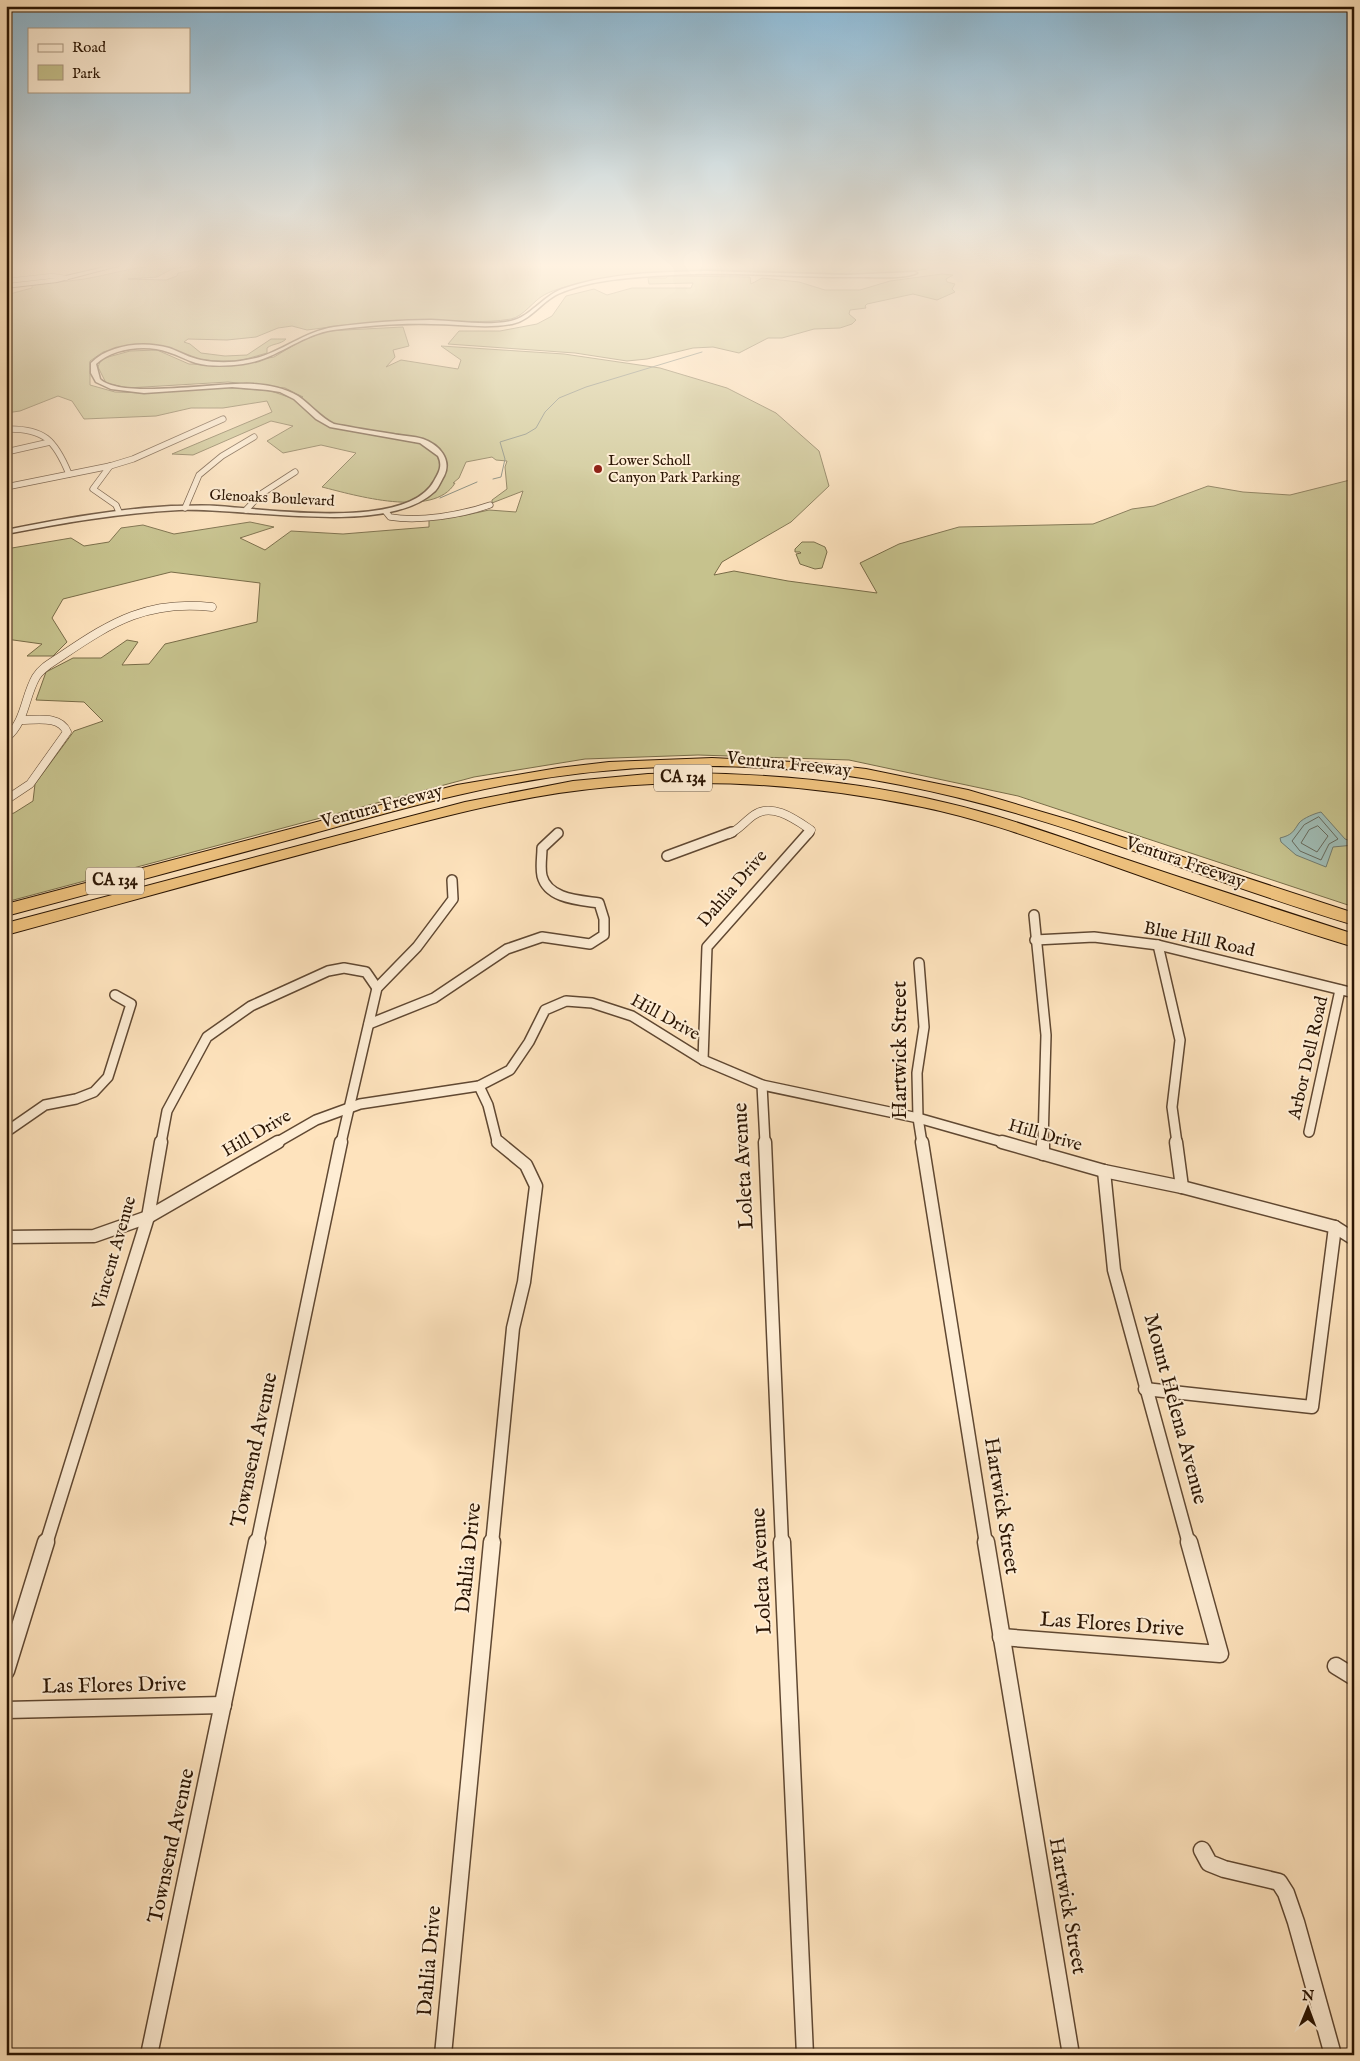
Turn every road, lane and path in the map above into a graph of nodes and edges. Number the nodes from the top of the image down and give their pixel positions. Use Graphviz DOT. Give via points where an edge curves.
graph roads {
  1 [pos="95,362"];
  2 [pos="203,362"];
  3 [pos="244,362"];
  4 [pos="223,419"];
  5 [pos="6,429"];
  6 [pos="254,438"];
  7 [pos="50,442"];
  8 [pos="6,452"];
  9 [pos="110,466"];
  10 [pos="296,472"];
  11 [pos="69,474"];
  12 [pos="6,487"];
  13 [pos="490,505"];
  14 [pos="185,508"];
  15 [pos="246,510"];
  16 [pos="119,512"];
  17 [pos="386,512"];
  18 [pos="6,532"];
  19 [pos="212,607"];
  20 [pos="22,720"];
  21 [pos="6,738"];
  22 [pos="6,800"];
  23 [pos="558,833"];
  24 [pos="224,853"];
  25 [pos="667,856"];
  26 [pos="452,880"];
  27 [pos="6,910"];
  28 [pos="1034,915"];
  29 [pos="6,916"];
  30 [pos="6,924"];
  31 [pos="1353,927"];
  32 [pos="6,929"];
  33 [pos="1035,940"];
  34 [pos="1158,945"];
  35 [pos="919,963"];
  36 [pos="377,988"];
  37 [pos="1340,990"];
  38 [pos="1354,993"];
  39 [pos="115,995"];
  40 [pos="369,1024"];
  41 [pos="703,1060"];
  42 [pos="762,1085"];
  43 [pos="479,1086"];
  44 [pos="348,1109"];
  45 [pos="918,1118"];
  46 [pos="6,1132"];
  47 [pos="1309,1132"];
  48 [pos="1043,1154"];
  49 [pos="1104,1171"];
  50 [pos="1182,1187"];
  51 [pos="148,1217"];
  52 [pos="1335,1227"];
  53 [pos="6,1237"];
  54 [pos="1354,1239"];
  55 [pos="1145,1389"];
  56 [pos="1001,1637"];
  57 [pos="1220,1654"];
  58 [pos="1336,1666"];
  59 [pos="6,1671"];
  60 [pos="1354,1677"];
  61 [pos="223,1705"];
  62 [pos="6,1710"];
  63 [pos="1202,1850"];
  64 [pos="149,2055"];
  65 [pos="443,2055"];
  66 [pos="805,2055"];
  67 [pos="1071,2055"];
  68 [pos="1333,2055"];
  1 -- 17 [label="street, Glenoaks Boulevard" via="98,381 112,388 137,390 225,385 277,390 299,400 316,418 332,426 412,438 437,451 444,462 444,469 433,491 416,503"];
  2 -- 3 [label="street, Glenoaks Boulevard"];
  4 -- 9 [label="street"];
  5 -- 7 [label="street" via="37,431"];
  6 -- 14 [label="street" via="222,456 199,475"];
  7 -- 8 [label="street"];
  7 -- 11 [label="street" via="61,455"];
  9 -- 11 [label="street"];
  9 -- 16 [label="street" via="93,489 116,505"];
  10 -- 15 [label="street" via="261,494"];
  11 -- 12 [label="street"];
  13 -- 17 [label="street" via="454,515 396,518"];
  14 -- 15 [label="street, Glenoaks Boulevard"];
  14 -- 16 [label="street, Glenoaks Boulevard"];
  15 -- 17 [label="street, Glenoaks Boulevard" via="311,515"];
  16 -- 18 [label="street, Glenoaks Boulevard"];
  19 -- 20 [label="street" via="163,606 141,611 112,624 36,676"];
  20 -- 21 [label="street"];
  20 -- 22 [label="street" via="50,720 62,724 67,732 30,784"];
  23 -- 40 [label="street" via="542,848 542,877 550,888 565,898 599,903 604,935 590,944 542,937 508,949 434,998"];
  24 -- 27 [label="highway, Ventura Freeway / CA 134"];
  24 -- 29 [label="highway" via="198,864"];
  24 -- 31 [label="highway, Ventura Freeway / CA 134" via="457,790 510,779 607,767 724,766 791,770 860,778 966,800 1033,819"];
  25 -- 41 [label="street, Dahlia Drive" via="733,832 756,812 772,810 794,818 811,830 707,947"];
  26 -- 36 [label="street" via="453,898 417,947"];
  28 -- 33 [label="street"];
  30 -- 31 [label="highway" via="431,808 497,793 592,779 720,774 852,784 931,798"];
  31 -- 32 [label="highway, Ventura Freeway / CA 134" via="988,818 921,802 807,784 664,778 557,788 463,806"];
  33 -- 34 [label="street, Blue Hill Road" via="1094,938"];
  33 -- 48 [label="street" via="1046,1035"];
  34 -- 37 [label="street, Blue Hill Road"];
  34 -- 50 [label="street" via="1180,1040 1172,1107"];
  35 -- 45 [label="street, Hartwick Street" via="924,1027 917,1073"];
  36 -- 40 [label="street, Townsend Avenue"];
  36 -- 51 [label="street, Vincent Avenue" via="366,972 344,968 328,971 251,1006 207,1038 167,1111"];
  37 -- 38 [label="street, Blue Hill Road"];
  37 -- 47 [label="street, Arbor Dell Road"];
  39 -- 46 [label="street" via="131,1004 108,1077 94,1092 45,1105"];
  40 -- 44 [label="street, Townsend Avenue"];
  41 -- 42 [label="street, Hill Drive"];
  41 -- 43 [label="street, Hill Drive" via="632,1016 592,1003 566,1001 545,1010 510,1070"];
  42 -- 45 [label="street, Hill Drive"];
  42 -- 66 [label="street, Loleta Avenue"];
  43 -- 44 [label="street, Hill Drive" via="360,1104"];
  43 -- 65 [label="street, Dahlia Drive" via="488,1104 498,1142 526,1165 536,1186 524,1282 513,1328"];
  44 -- 51 [label="street, Hill Drive" via="316,1120"];
  44 -- 61 [label="street, Townsend Avenue"];
  45 -- 48 [label="street, Hill Drive"];
  45 -- 56 [label="street, Hartwick Street"];
  48 -- 49 [label="street, Hill Drive"];
  49 -- 50 [label="street, Hill Drive"];
  49 -- 55 [label="street, Mount Helena Avenue" via="1114,1270"];
  50 -- 52 [label="street, Hill Drive"];
  51 -- 53 [label="street, Hill Drive" via="94,1236"];
  51 -- 59 [label="street, Vincent Avenue"];
  52 -- 54 [label="street, Hill Drive"];
  52 -- 55 [label="street" via="1312,1407"];
  55 -- 57 [label="street, Mount Helena Avenue"];
  56 -- 57 [label="street, Las Flores Drive"];
  56 -- 67 [label="street, Hartwick Street"];
  58 -- 60 [label="street"];
  61 -- 62 [label="street, Las Flores Drive"];
  61 -- 64 [label="street, Townsend Avenue"];
  63 -- 68 [label="street" via="1209,1863 1279,1882 1296,1922"];
}
